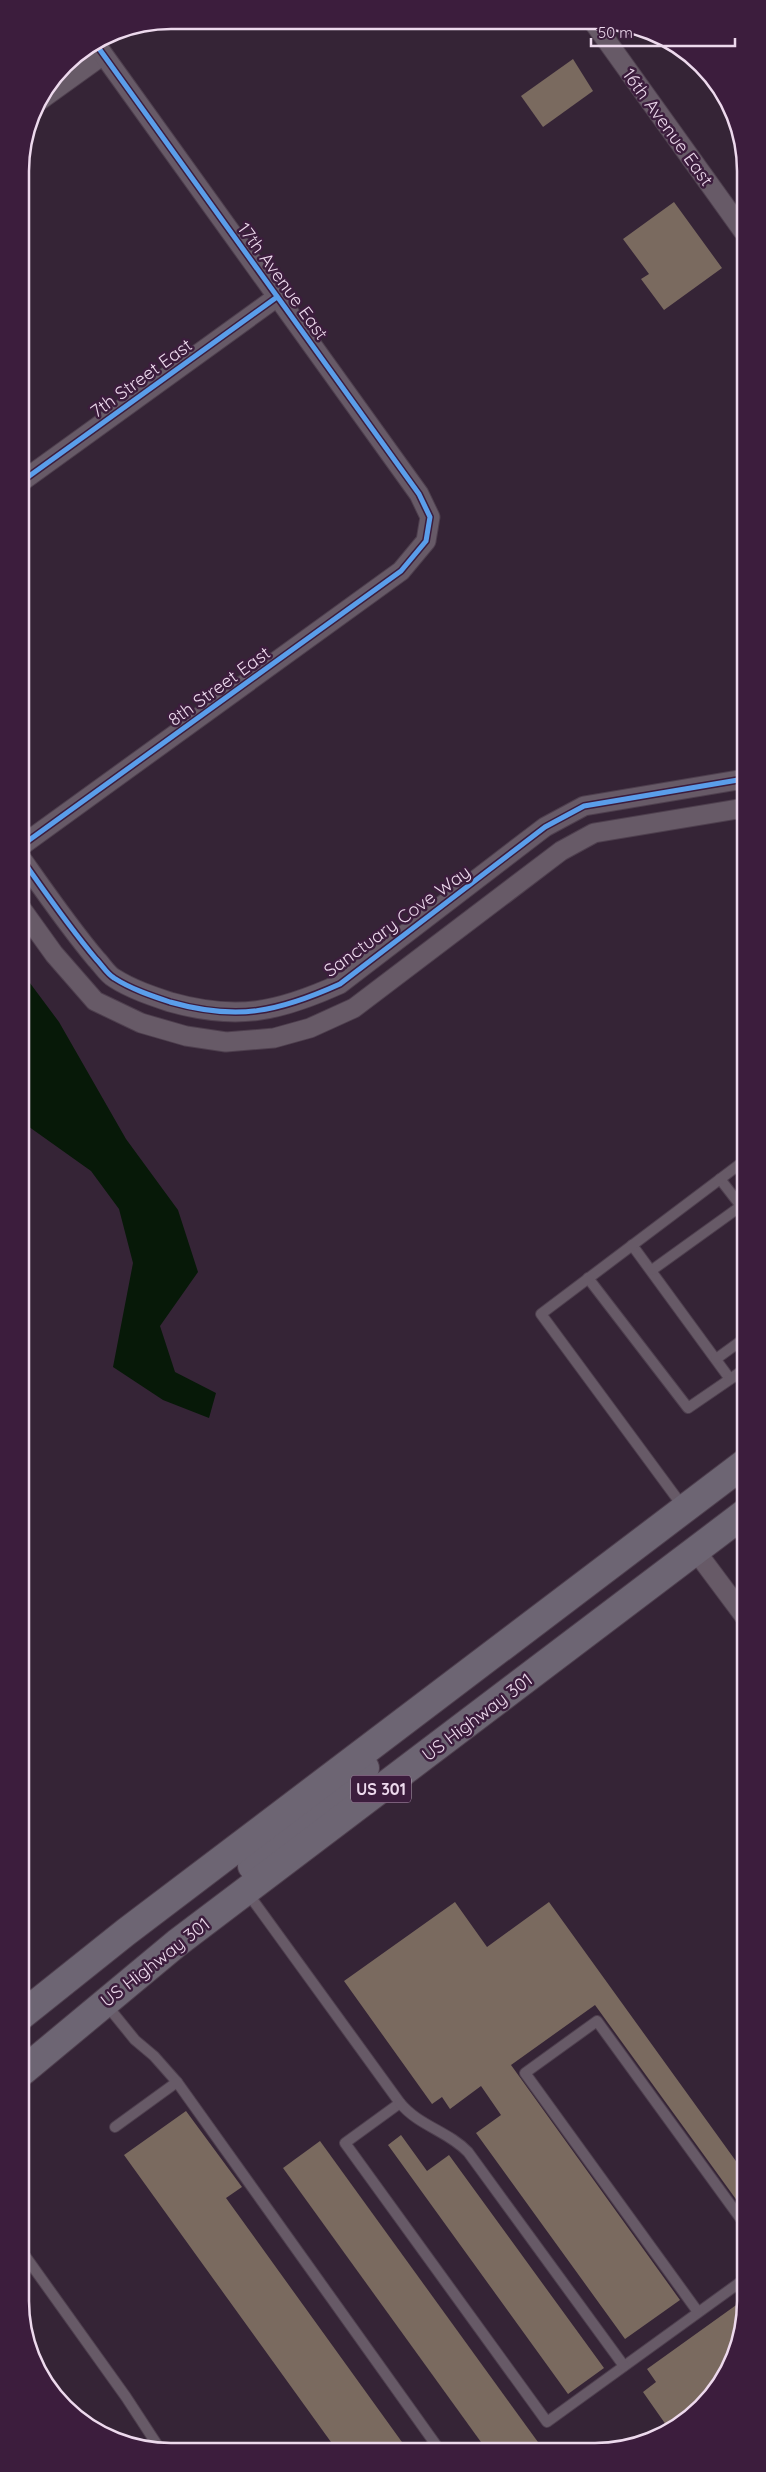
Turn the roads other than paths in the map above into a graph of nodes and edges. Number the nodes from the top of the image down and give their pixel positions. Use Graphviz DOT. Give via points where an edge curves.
graph roads {
  1 [pos="598,29"];
  2 [pos="99,49"];
  3 [pos="57,85"];
  4 [pos="737,223"];
  5 [pos="277,297"];
  6 [pos="29,476"];
  7 [pos="426,541"];
  8 [pos="737,780"];
  9 [pos="737,809"];
  10 [pos="29,840"];
  11 [pos="29,869"];
  12 [pos="29,919"];
  13 [pos="737,1166"];
  14 [pos="720,1179"];
  15 [pos="737,1201"];
  16 [pos="737,1213"];
  17 [pos="632,1245"];
  18 [pos="652,1270"];
  19 [pos="588,1278"];
  20 [pos="737,1344"];
  21 [pos="716,1360"];
  22 [pos="737,1374"];
  23 [pos="730,1379"];
  24 [pos="737,1469"];
  25 [pos="737,1488"];
  26 [pos="684,1509"];
  27 [pos="737,1519"];
  28 [pos="695,1550"];
  29 [pos="737,1606"];
  30 [pos="542,1668"];
  31 [pos="417,1712"];
  32 [pos="246,1891"];
  33 [pos="104,2002"];
  34 [pos="29,2009"];
  35 [pos="29,2065"];
  36 [pos="177,2082"];
  37 [pos="400,2103"];
  38 [pos="115,2127"];
  39 [pos="737,2214"];
  40 [pos="29,2261"];
  41 [pos="737,2284"];
  42 [pos="698,2312"];
  43 [pos="624,2366"];
  44 [pos="156,2442"];
  45 [pos="435,2443"];
  1 -- 4 [label="street, 16th Avenue East"];
  2 -- 3 [label="street"];
  2 -- 5 [label="street, 17th Avenue East"];
  5 -- 6 [label="street, 7th Street East"];
  5 -- 7 [label="street, 17th Avenue East" via="419,494 430,517"];
  7 -- 10 [label="street, 8th Street East" via="401,571"];
  8 -- 11 [label="street, Sanctuary Cove Way" via="584,806 546,827 340,984 301,1001 269,1010 227,1013 192,1008 152,996 113,978 77,936"];
  9 -- 12 [label="street" via="594,833 561,851 354,1008 310,1028 274,1038 226,1042 186,1036 141,1023 95,1001"];
  13 -- 14 [label="lane"];
  14 -- 15 [label="lane"];
  14 -- 17 [label="lane"];
  16 -- 18 [label="lane"];
  17 -- 18 [label="lane"];
  17 -- 19 [label="lane"];
  18 -- 21 [label="lane"];
  19 -- 23 [label="lane" via="688,1408"];
  19 -- 26 [label="lane" via="540,1314"];
  20 -- 21 [label="lane"];
  21 -- 23 [label="lane"];
  22 -- 23 [label="lane"];
  24 -- 26 [label="main road, US 301"];
  25 -- 28 [label="main road" via="702,1528"];
  26 -- 30 [label="main road" via="673,1538 652,1564 554,1640"];
  26 -- 31 [label="main road, US 301"];
  27 -- 28 [label="main road, US Highway 301 / US 301"];
  28 -- 29 [label="street"];
  28 -- 30 [label="main road, US Highway 301 / US 301"];
  30 -- 32 [label="main road, US Highway 301 / US 301"];
  31 -- 32 [label="main road" via="338,1797 262,1856 250,1869"];
  31 -- 34 [label="main road, US 301"];
  32 -- 33 [label="main road, US Highway 301 / US 301"];
  32 -- 37 [label="lane"];
  33 -- 35 [label="main road, US Highway 301 / US 301"];
  33 -- 36 [label="lane" via="135,2040"];
  36 -- 38 [label="lane"];
  36 -- 45 [label="lane"];
  37 -- 43 [label="lane" via="418,2120 450,2136 468,2152"];
  37 -- 43 [label="lane" via="344,2143 547,2422"];
  39 -- 42 [label="lane" via="597,2021 525,2073"];
  40 -- 44 [label="lane"];
  41 -- 42 [label="lane"];
  42 -- 43 [label="lane"];
}
